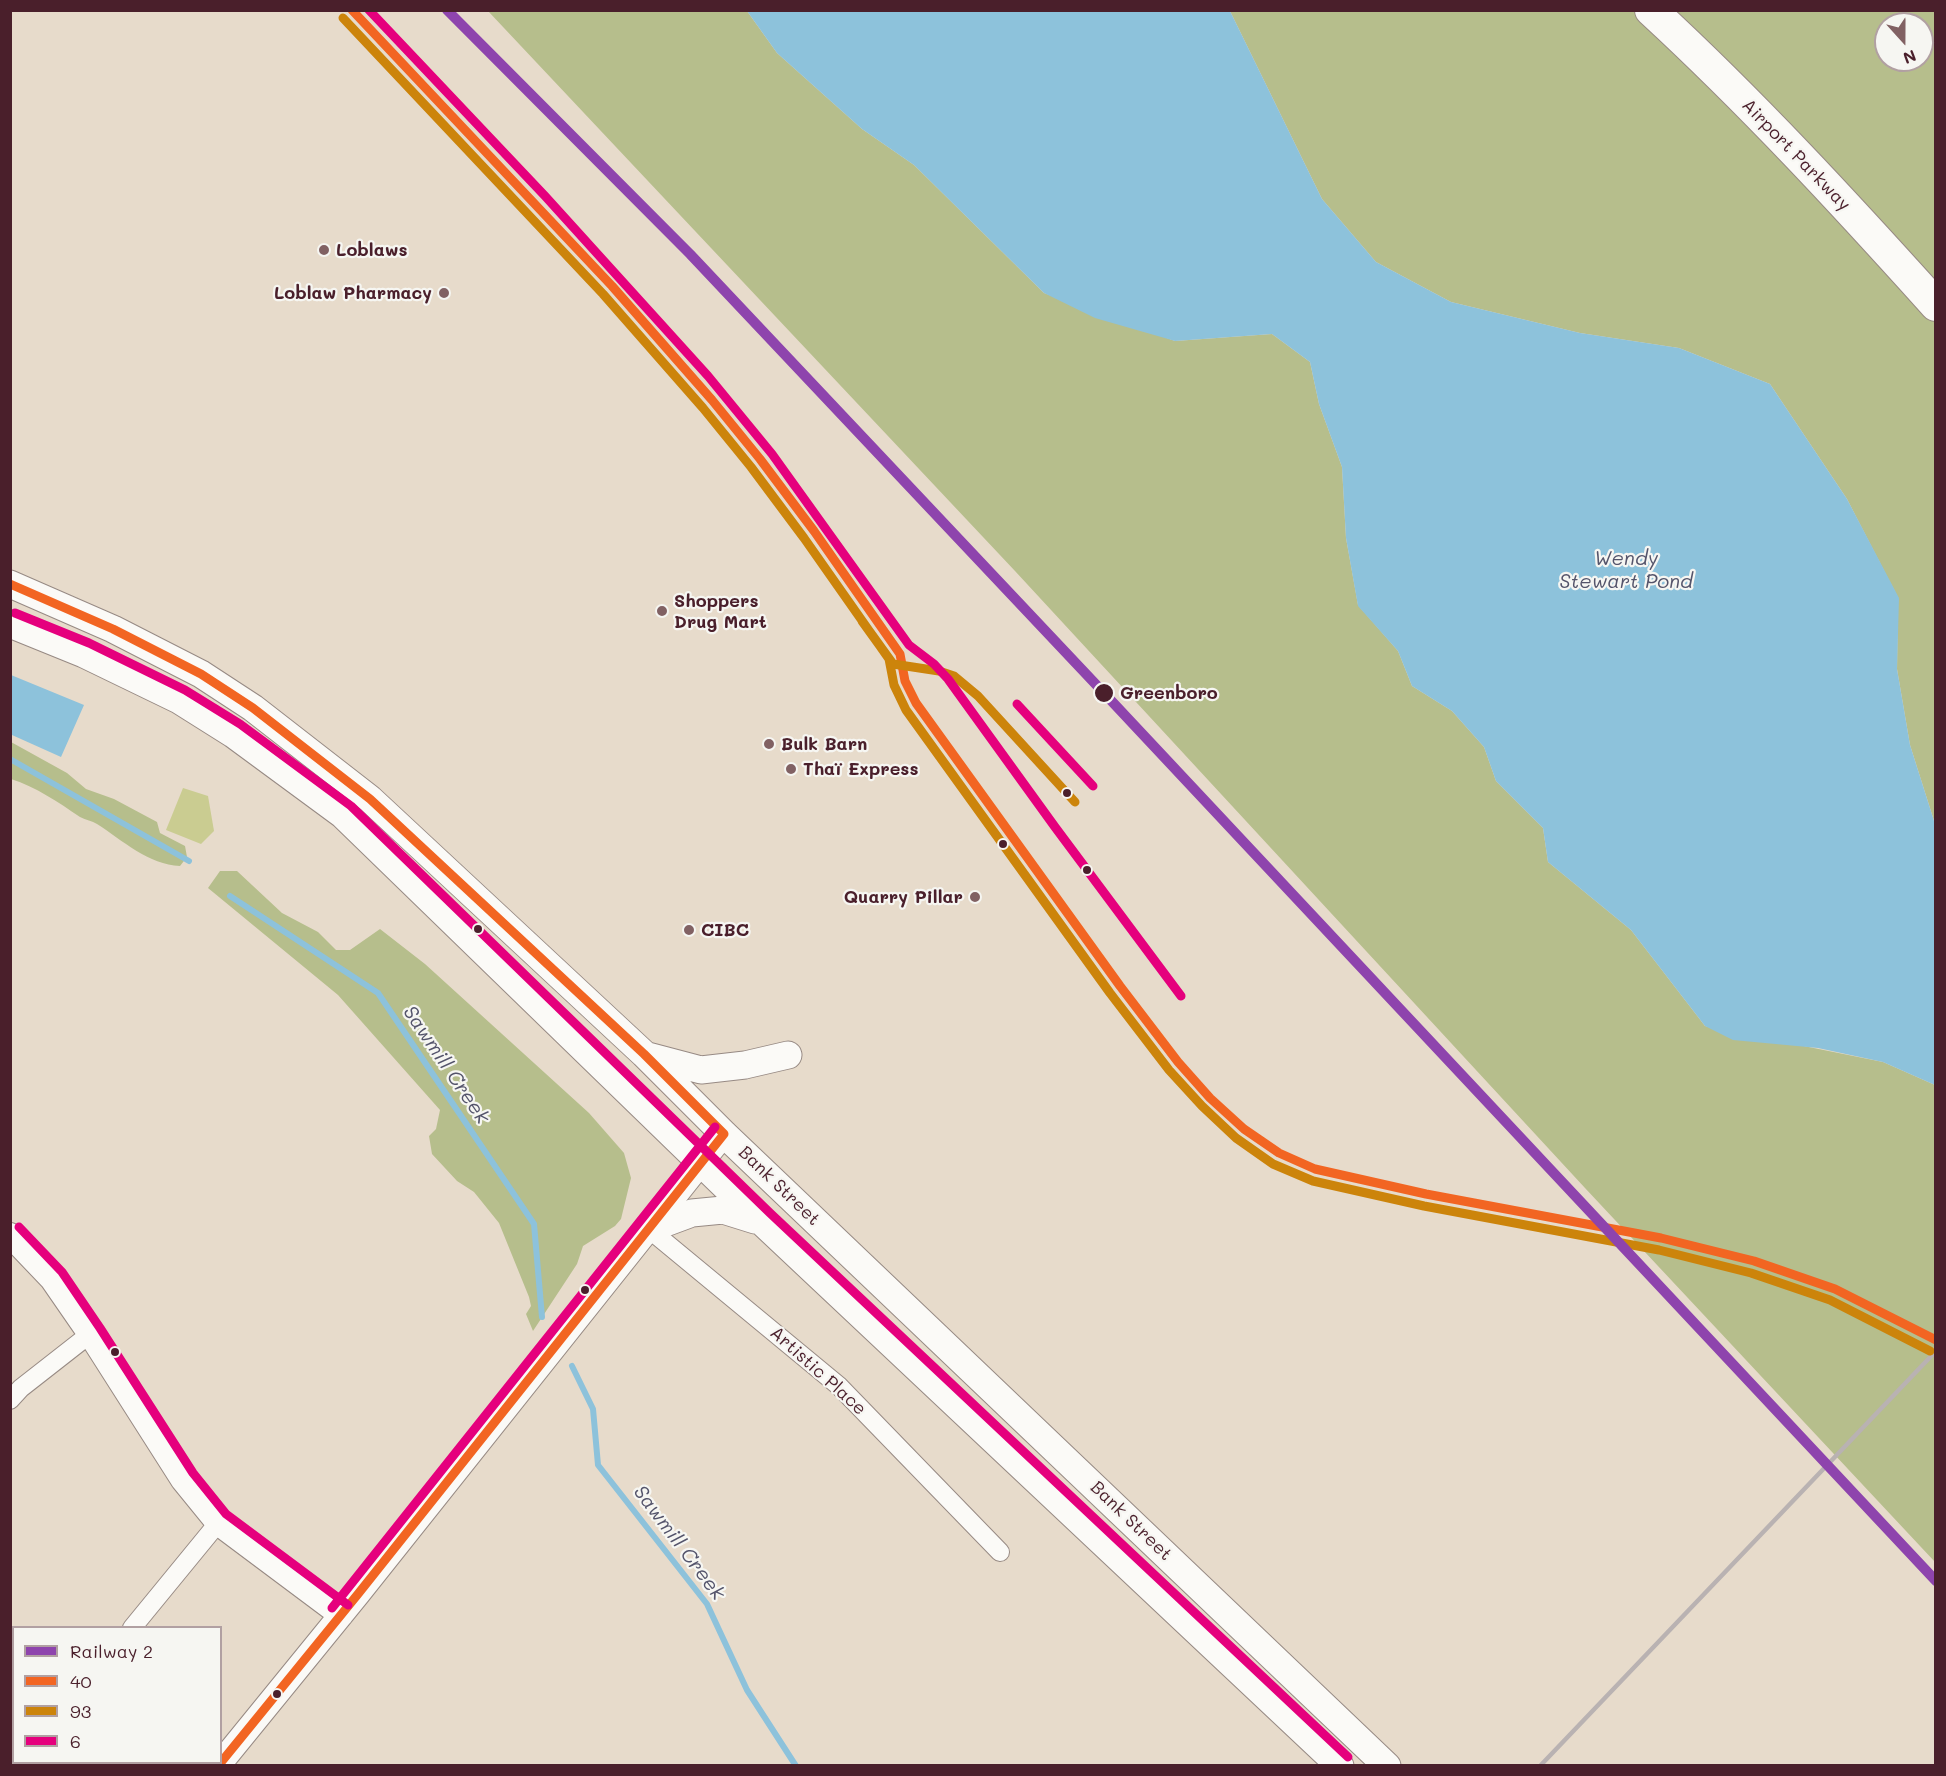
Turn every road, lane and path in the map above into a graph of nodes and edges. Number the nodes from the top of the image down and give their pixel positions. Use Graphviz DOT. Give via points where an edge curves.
graph roads {
  1 [pos="1651,10"];
  2 [pos="1935,305"];
  3 [pos="10,584"];
  4 [pos="10,624"];
  5 [pos="644,1054"];
  6 [pos="788,1055"];
  7 [pos="724,1134"];
  8 [pos="700,1163"];
  9 [pos="762,1222"];
  10 [pos="649,1229"];
  11 [pos="10,1235"];
  12 [pos="90,1334"];
  13 [pos="10,1400"];
  14 [pos="219,1522"];
  15 [pos="1000,1552"];
  16 [pos="341,1615"];
  17 [pos="134,1626"];
  18 [pos="222,1761"];
  19 [pos="1340,1766"];
  20 [pos="1387,1766"];
  1 -- 2 [label="highway, Airport Parkway" via="1791,148"];
  3 -- 5 [label="main road, Bank Street" via="113,628 201,674 253,708 370,799"];
  4 -- 8 [label="main road, Bank Street" via="179,700 233,734 343,815"];
  5 -- 6 [label="main road" via="701,1070"];
  5 -- 7 [label="main road, Bank Street"];
  7 -- 8 [label="street"];
  7 -- 20 [label="main road, Bank Street"];
  8 -- 9 [label="main road, Bank Street"];
  8 -- 10 [label="street"];
  9 -- 10 [label="main road" via="723,1210 692,1213"];
  9 -- 19 [label="main road, Bank Street"];
  10 -- 15 [label="street, Artistic Place" via="839,1386"];
  10 -- 16 [label="street"];
  11 -- 12 [label="street" via="52,1279"];
  12 -- 13 [label="street"];
  12 -- 14 [label="street" via="183,1479"];
  14 -- 16 [label="street"];
  14 -- 17 [label="street"];
  16 -- 18 [label="street"];
}
